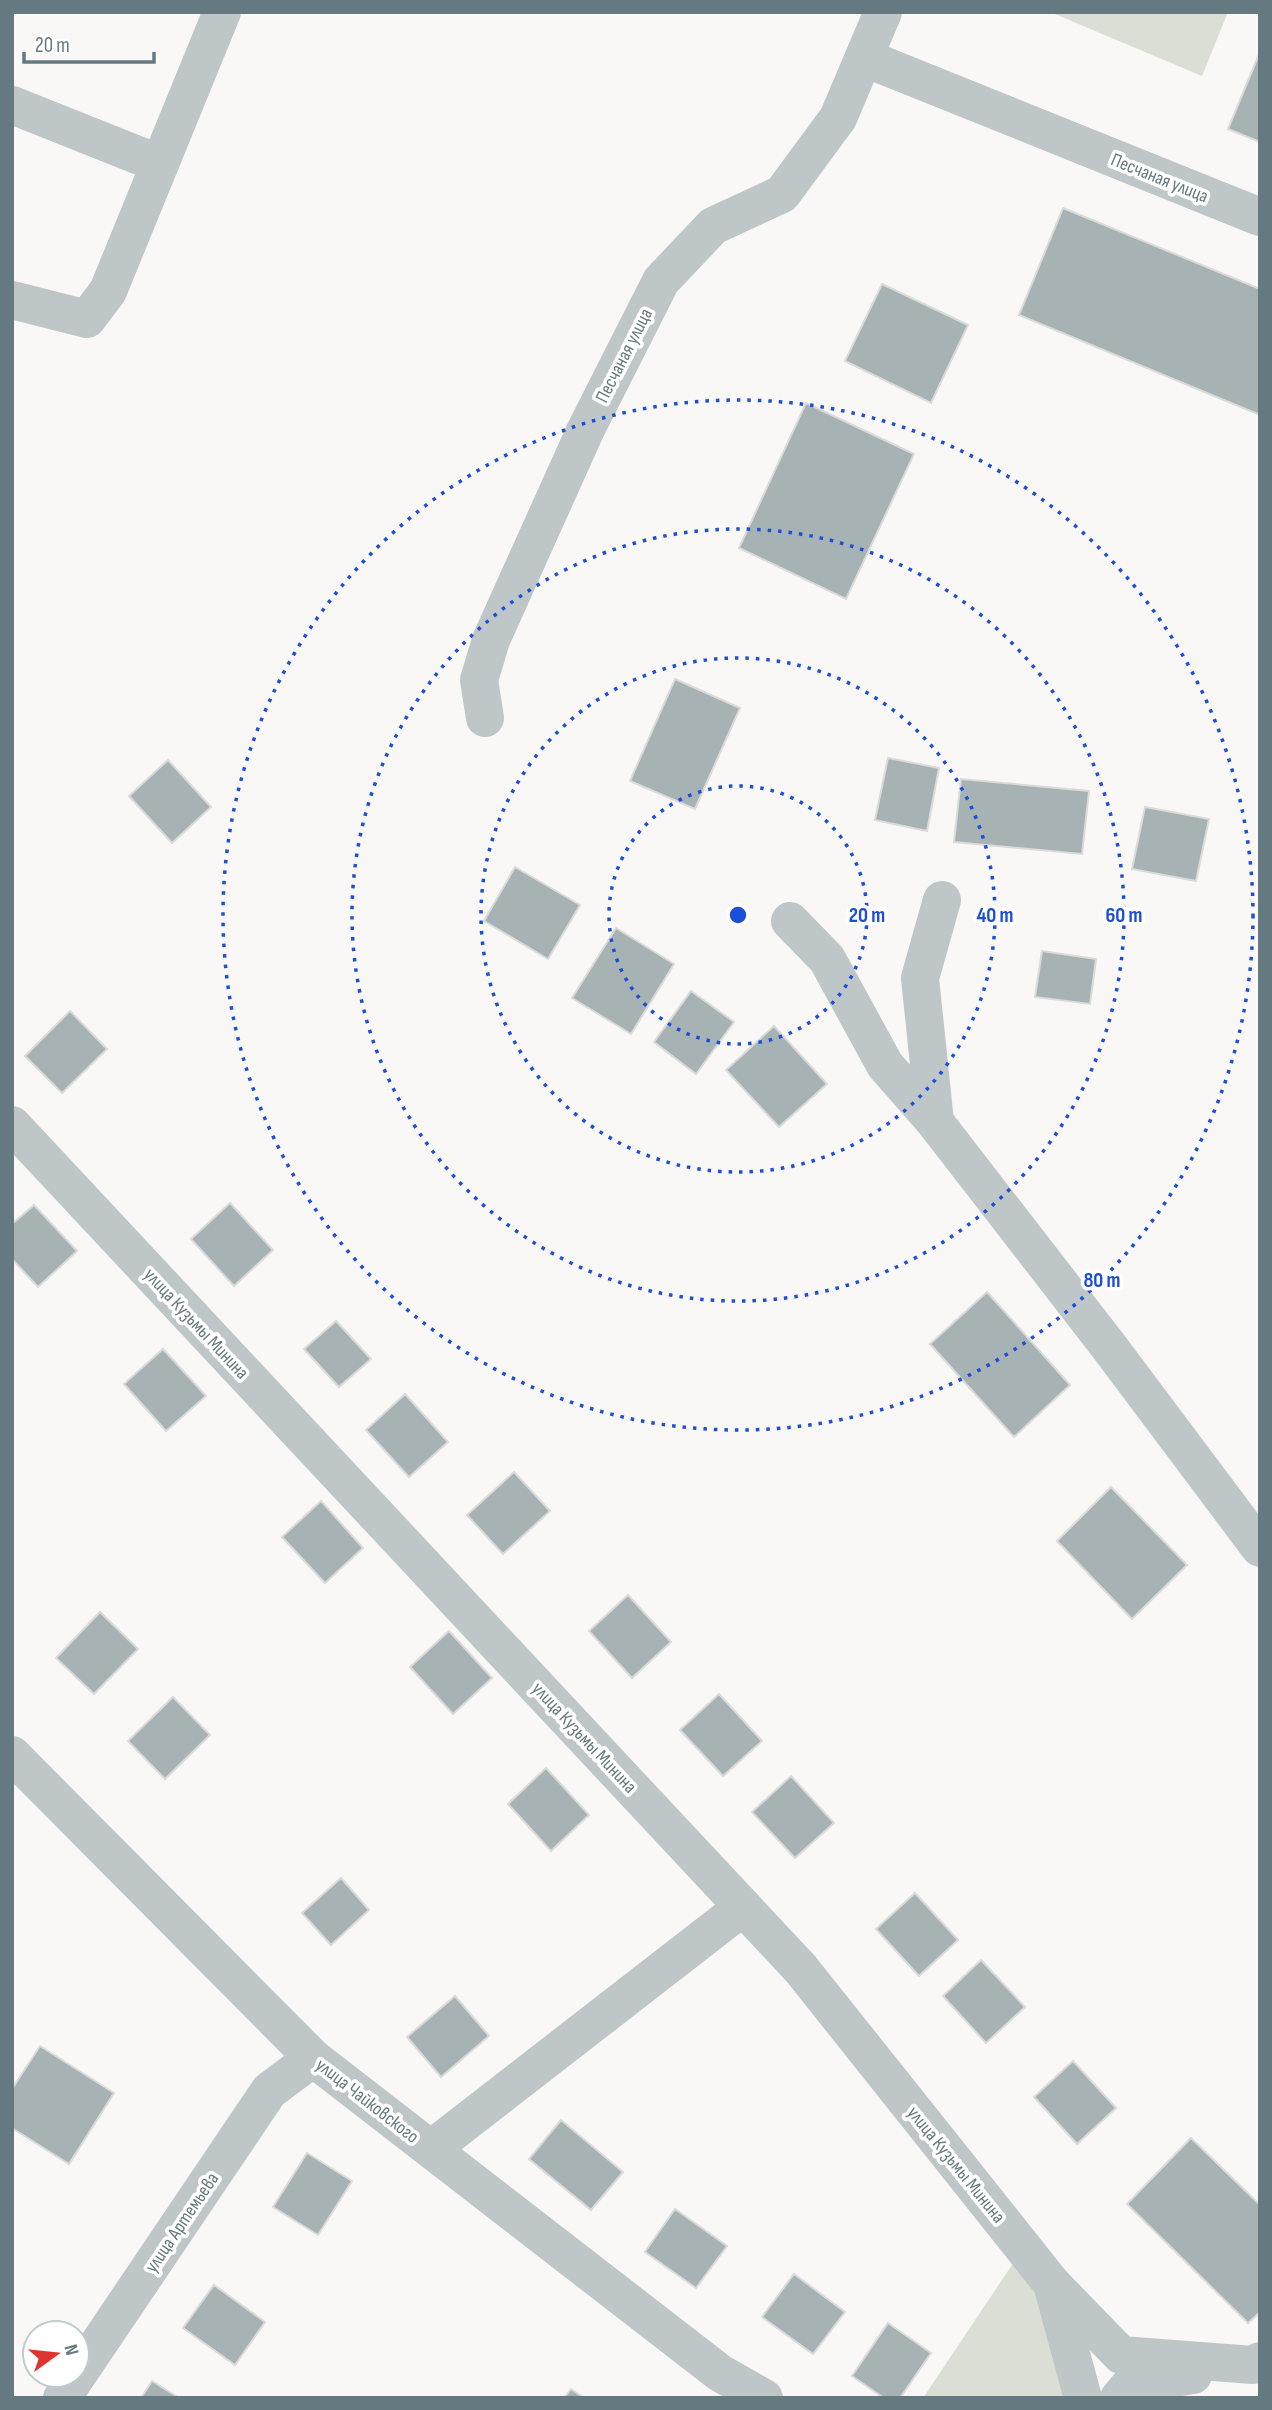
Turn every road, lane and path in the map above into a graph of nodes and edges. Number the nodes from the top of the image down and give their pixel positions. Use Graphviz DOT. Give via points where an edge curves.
graph roads {
  1 [pos="222,12"];
  2 [pos="883,12"];
  3 [pos="865,58"];
  4 [pos="12,105"];
  5 [pos="160,164"];
  6 [pos="1260,217"];
  7 [pos="12,300"];
  8 [pos="485,718"];
  9 [pos="942,900"];
  10 [pos="790,921"];
  11 [pos="936,1122"];
  12 [pos="12,1125"];
  13 [pos="1260,1548"];
  14 [pos="12,1755"];
  15 [pos="743,1907"];
  16 [pos="313,2058"];
  17 [pos="431,2150"];
  18 [pos="1052,2284"];
  19 [pos="1257,2363"];
  20 [pos="711,2385"];
  21 [pos="62,2398"];
  22 [pos="764,2398"];
  23 [pos="1083,2398"];
  24 [pos="1119,2398"];
  1 -- 5 [label="street"];
  2 -- 3 [label="street, Песчаная улица"];
  3 -- 6 [label="street, Песчаная улица"];
  3 -- 8 [label="street, Песчаная улица" via="838,118 782,194 713,226 661,281 586,429 491,640 479,680"];
  4 -- 5 [label="street"];
  5 -- 7 [label="street" via="107,291 87,319"];
  9 -- 11 [label="street" via="920,978"];
  10 -- 11 [label="street" via="827,959 885,1065"];
  11 -- 13 [label="street"];
  12 -- 15 [label="street, улица Кузьмы Минина"];
  14 -- 16 [label="street, улица Чайковского"];
  15 -- 17 [label="street"];
  15 -- 18 [label="street, улица Кузьмы Минина" via="801,1969"];
  16 -- 17 [label="street, улица Чайковского"];
  16 -- 21 [label="street, улица Артемьева" via="269,2091"];
  17 -- 20 [label="street, улица Чайковского"];
  18 -- 19 [label="street" via="1121,2354"];
  18 -- 23 [label="street, улица Кузьмы Минина"];
  19 -- 24 [label="street" via="1130,2385"];
  20 -- 22 [label="street, улица Чайковского"];
}
